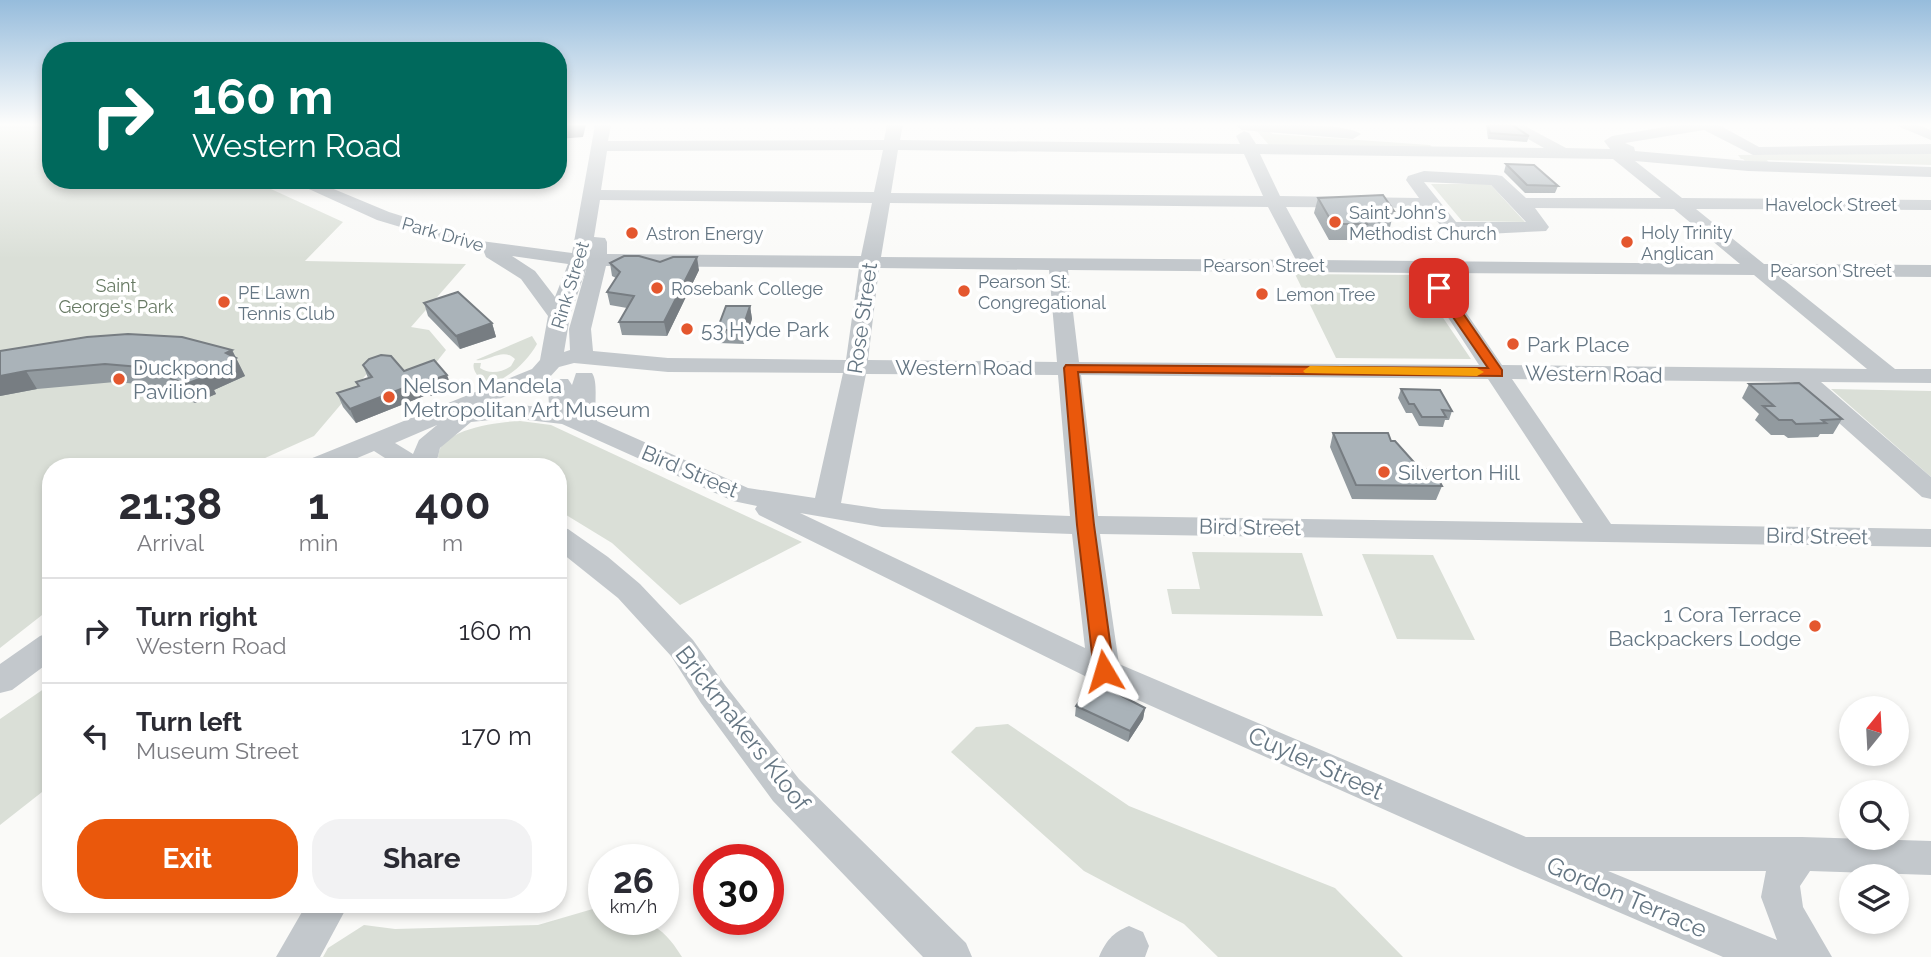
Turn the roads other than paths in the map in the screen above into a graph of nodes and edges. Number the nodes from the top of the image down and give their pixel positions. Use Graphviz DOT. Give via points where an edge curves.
graph roads {
  1 [pos="602,170"];
  2 [pos="886,170"];
  3 [pos="1259,170"];
  4 [pos="1642,170"];
  5 [pos="1860,170"];
  6 [pos="1931,172"];
  7 [pos="318,189"];
  8 [pos="598,195"];
  9 [pos="881,198"];
  10 [pos="1274,202"];
  11 [pos="1432,203"];
  12 [pos="1521,203"];
  13 [pos="1678,203"];
  14 [pos="1931,205"];
  15 [pos="479,246"];
  16 [pos="587,260"];
  17 [pos="870,262"];
  18 [pos="1058,264"];
  19 [pos="1309,266"];
  20 [pos="1425,267"];
  21 [pos="1759,269"];
  22 [pos="1931,271"];
  23 [pos="558,321"];
  24 [pos="580,329"];
  25 [pos="631,361"];
  26 [pos="668,365"];
  27 [pos="587,366"];
  28 [pos="856,367"];
  29 [pos="1071,368"];
  30 [pos="1497,373"];
  31 [pos="1799,375"];
  32 [pos="551,376"];
  33 [pos="1890,376"];
  34 [pos="1931,376"];
  35 [pos="468,411"];
  36 [pos="577,421"];
  37 [pos="367,451"];
  38 [pos="344,458"];
  39 [pos="389,458"];
  40 [pos="425,458"];
  41 [pos="1931,491"];
  42 [pos="742,495"];
  43 [pos="826,510"];
  44 [pos="1085,525"];
  45 [pos="1604,533"];
  46 [pos="1931,538"];
  47 [pos="567,542"];
  48 [pos="42,651"];
  49 [pos="1104,671"];
  50 [pos="0,681"];
  51 [pos="1524,854"];
  52 [pos="1802,854"];
  53 [pos="1931,858"];
  54 [pos="323,913"];
  55 [pos="298,957"];
  56 [pos="951,957"];
  57 [pos="1770,957"];
  58 [pos="1811,957"];
  1 -- 8 [label="street, Rink Street"];
  2 -- 9 [label="street, Rose Street"];
  3 -- 10 [label="street"];
  4 -- 13 [label="street"];
  5 -- 6 [label="street"];
  7 -- 15 [label="street, Park Drive" via="383,216"];
  8 -- 9 [label="street"];
  8 -- 16 [label="street, Rink Street" via="583,249"];
  9 -- 10 [label="street"];
  9 -- 17 [label="street, Rose Street"];
  10 -- 11 [label="street"];
  10 -- 19 [label="street"];
  11 -- 12 [label="street" via="1416,178 1493,178"];
  11 -- 12 [label="street" via="1445,223 1456,228 1540,227"];
  12 -- 13 [label="street, Havelock Street"];
  13 -- 14 [label="street, Havelock Street"];
  13 -- 21 [label="street"];
  15 -- 16 [label="street, Park Drive"];
  15 -- 23 [label="street" via="528,275"];
  16 -- 17 [label="street, Pearson Street"];
  16 -- 23 [label="street, Rink Street"];
  16 -- 24 [label="street, Rink Street" via="596,272"];
  17 -- 18 [label="street, Pearson Street"];
  17 -- 28 [label="street, Rose Street"];
  18 -- 19 [label="street, Pearson Street"];
  18 -- 29 [label="street"];
  19 -- 20 [label="street, Pearson Street"];
  20 -- 21 [label="street, Pearson Street"];
  20 -- 30 [label="street"];
  21 -- 22 [label="street, Pearson Street"];
  21 -- 33 [label="street"];
  23 -- 32 [label="street, Rink Street"];
  23 -- 35 [label="street" via="537,356"];
  24 -- 25 [label="street" via="601,350"];
  24 -- 27 [label="street, Rink Street" via="579,344"];
  25 -- 26 [label="street, Western Road"];
  25 -- 27 [label="street, Western Road"];
  26 -- 27 [label="street, Western Road"];
  26 -- 28 [label="street, Western Road"];
  27 -- 32 [label="street"];
  27 -- 36 [label="street"];
  28 -- 29 [label="street, Western Road"];
  28 -- 43 [label="street, Rose Street"];
  29 -- 30 [label="street, Western Road"];
  29 -- 44 [label="street"];
  30 -- 31 [label="street, Western Road"];
  30 -- 45 [label="street"];
  31 -- 33 [label="street, Western Road"];
  31 -- 41 [label="street"];
  32 -- 35 [label="street"];
  32 -- 36 [label="street" via="561,410"];
  33 -- 34 [label="street, Western Road"];
  35 -- 36 [label="street, Bird Street" via="511,411"];
  35 -- 37 [label="street"];
  35 -- 40 [label="street" via="428,445"];
  36 -- 42 [label="street, Bird Street"];
  37 -- 38 [label="street"];
  37 -- 39 [label="street"];
  42 -- 43 [label="street, Bird Street"];
  42 -- 49 [label="street, Cuyler Street"];
  43 -- 44 [label="street, Bird Street" via="882,518"];
  44 -- 45 [label="street, Bird Street"];
  44 -- 49 [label="street"];
  45 -- 46 [label="street, Bird Street"];
  47 -- 56 [label="street, Brickmakers Kloof" via="629,591 682,648 786,790"];
  48 -- 50 [label="street"];
  49 -- 51 [label="street, Cuyler Street"];
  51 -- 52 [label="street, Cuyler Street"];
  51 -- 57 [label="street, Gordon Terrace"];
  52 -- 53 [label="street, Cuyler Street"];
  52 -- 58 [label="street" via="1783,874 1780,894 1785,914"];
  54 -- 55 [label="street"];
}
